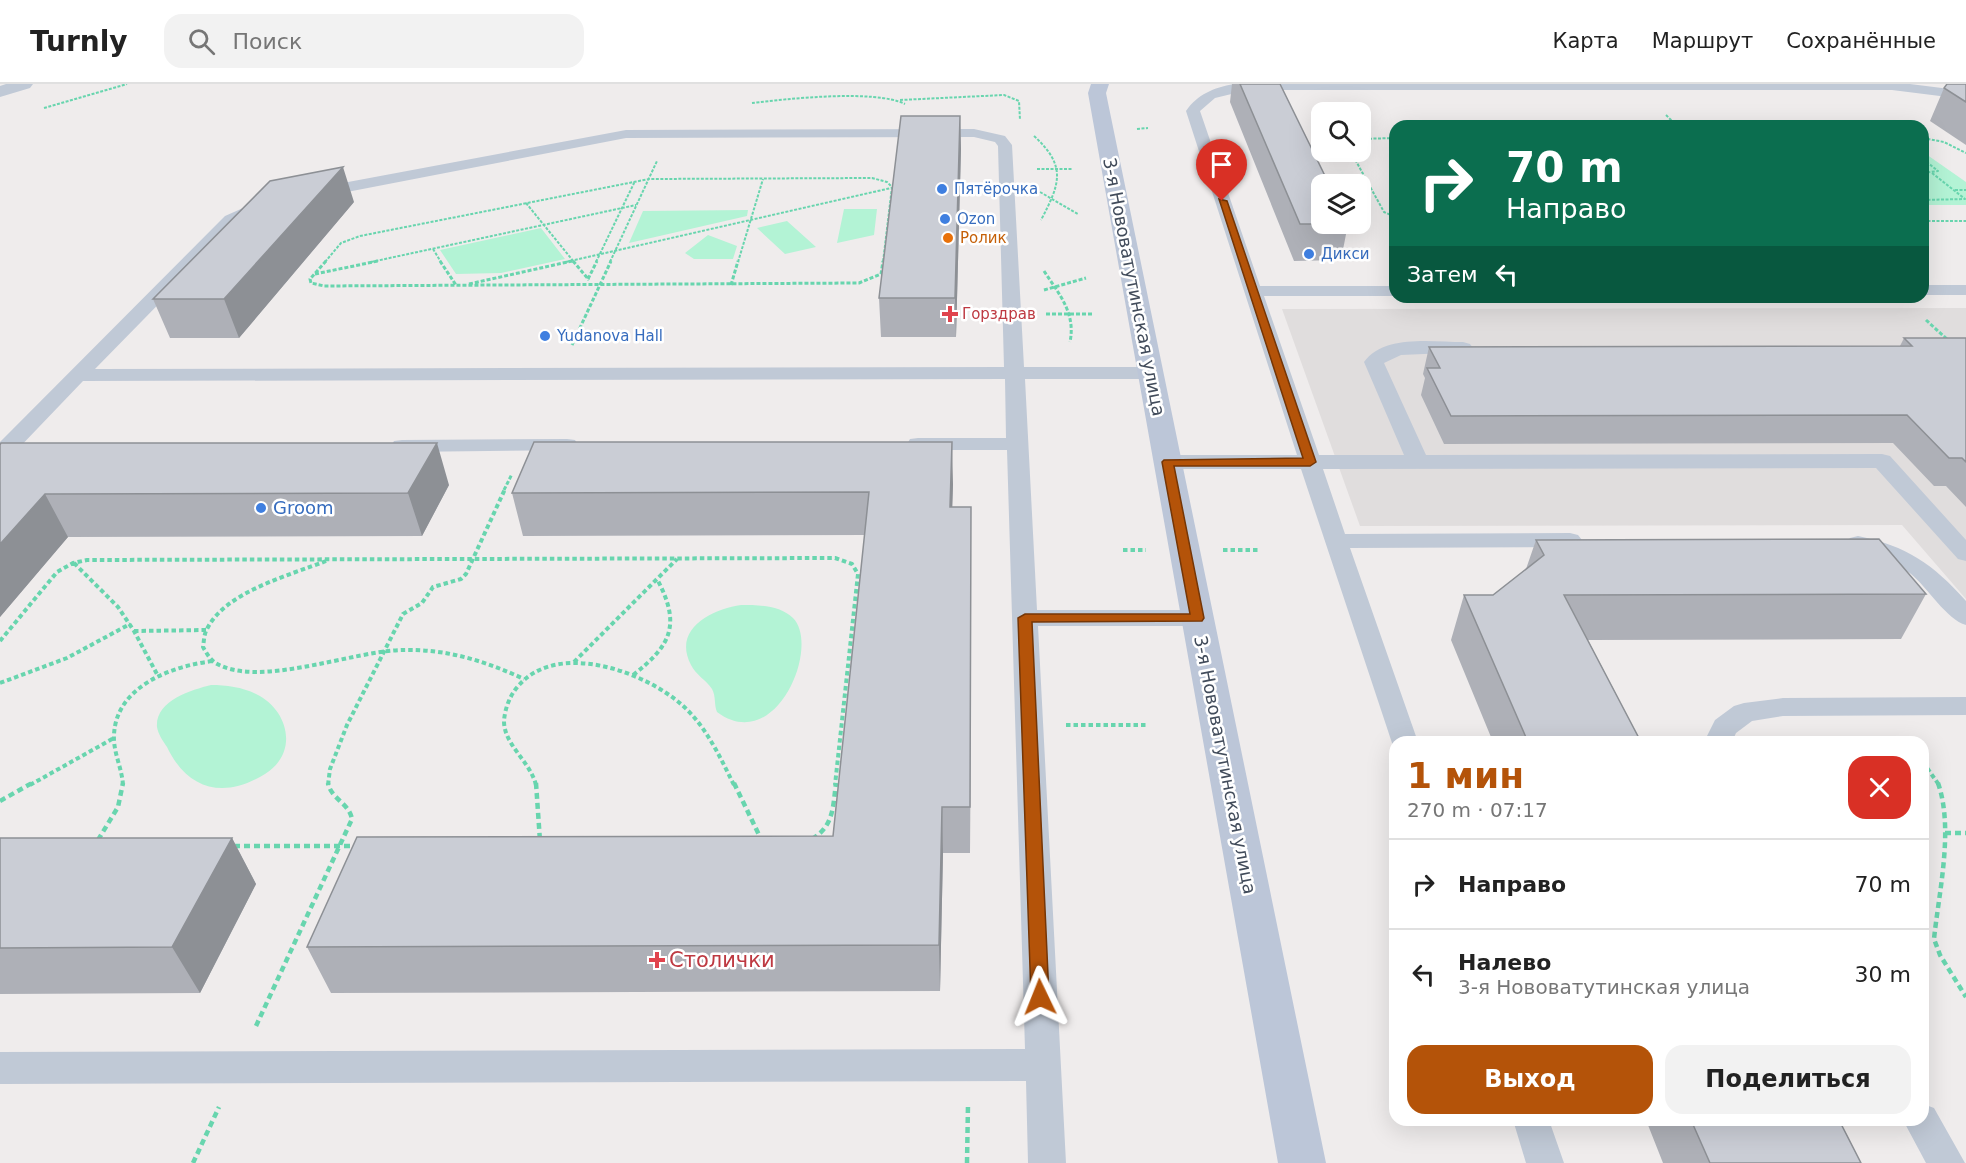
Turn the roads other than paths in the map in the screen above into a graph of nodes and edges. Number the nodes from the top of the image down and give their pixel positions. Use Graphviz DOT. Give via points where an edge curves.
graph roads {
  1 [pos="24,84"];
  2 [pos="1100,84"];
  3 [pos="1633,85"];
  4 [pos="0,92"];
  5 [pos="1964,99"];
  6 [pos="298,197"];
  7 [pos="276,201"];
  8 [pos="1929,290"];
  9 [pos="1966,290"];
  10 [pos="1252,291"];
  11 [pos="1389,291"];
  12 [pos="1477,348"];
  13 [pos="1151,373"];
  14 [pos="1015,374"];
  15 [pos="78,375"];
  16 [pos="897,444"];
  17 [pos="1017,444"];
  18 [pos="586,445"];
  19 [pos="384,446"];
  20 [pos="30,447"];
  21 [pos="3,450"];
  22 [pos="1168,462"];
  23 [pos="1310,462"];
  24 [pos="1418,462"];
  25 [pos="1588,540"];
  26 [pos="1840,540"];
  27 [pos="1336,541"];
  28 [pos="1966,554"];
  29 [pos="1966,616"];
  30 [pos="1025,618"];
  31 [pos="1197,618"];
  32 [pos="1966,706"];
  33 [pos="1402,736"];
  34 [pos="1721,736"];
  35 [pos="1043,1065"];
  36 [pos="0,1068"];
  37 [pos="1533,1126"];
  38 [pos="1925,1126"];
  39 [pos="1047,1163"];
  40 [pos="1302,1163"];
  41 [pos="1545,1163"];
  42 [pos="1946,1163"];
  1 -- 4 [label="street"];
  2 -- 13 [label="street, 3-я Нововатутинская улица" via="1097,93"];
  3 -- 5 [label="lane" via="1893,86"];
  3 -- 10 [label="lane" via="1248,87 1227,89 1204,98 1193,111"];
  6 -- 14 [label="lane" via="626,134 974,133 1000,139 1005,145"];
  7 -- 15 [label="lane" via="231,220"];
  8 -- 9 [label="lane"];
  10 -- 11 [label="lane"];
  10 -- 23 [label="lane"];
  12 -- 24 [label="lane" via="1387,351 1374,362"];
  13 -- 14 [label="lane"];
  13 -- 22 [label="street, 3-я Нововатутинская улица"];
  14 -- 15 [label="lane"];
  14 -- 17 [label="lane"];
  15 -- 21 [label="lane"];
  16 -- 17 [label="lane"];
  17 -- 30 [label="lane"];
  18 -- 19 [label="lane"];
  20 -- 21 [label="lane"];
  22 -- 23 [label="lane"];
  22 -- 31 [label="street, 3-я Нововатутинская улица"];
  23 -- 24 [label="lane"];
  23 -- 27 [label="lane"];
  24 -- 28 [label="lane" via="1882,461"];
  25 -- 27 [label="lane"];
  26 -- 29 [label="lane" via="1888,550 1911,562 1932,577"];
  27 -- 33 [label="lane"];
  30 -- 31 [label="lane"];
  30 -- 35 [label="lane"];
  31 -- 40 [label="street, 3-я Нововатутинская улица"];
  32 -- 34 [label="lane" via="1783,707 1744,713 1725,727"];
  35 -- 36 [label="lane"];
  35 -- 39 [label="lane"];
  37 -- 41 [label="lane"];
  38 -- 42 [label="lane"];
}
